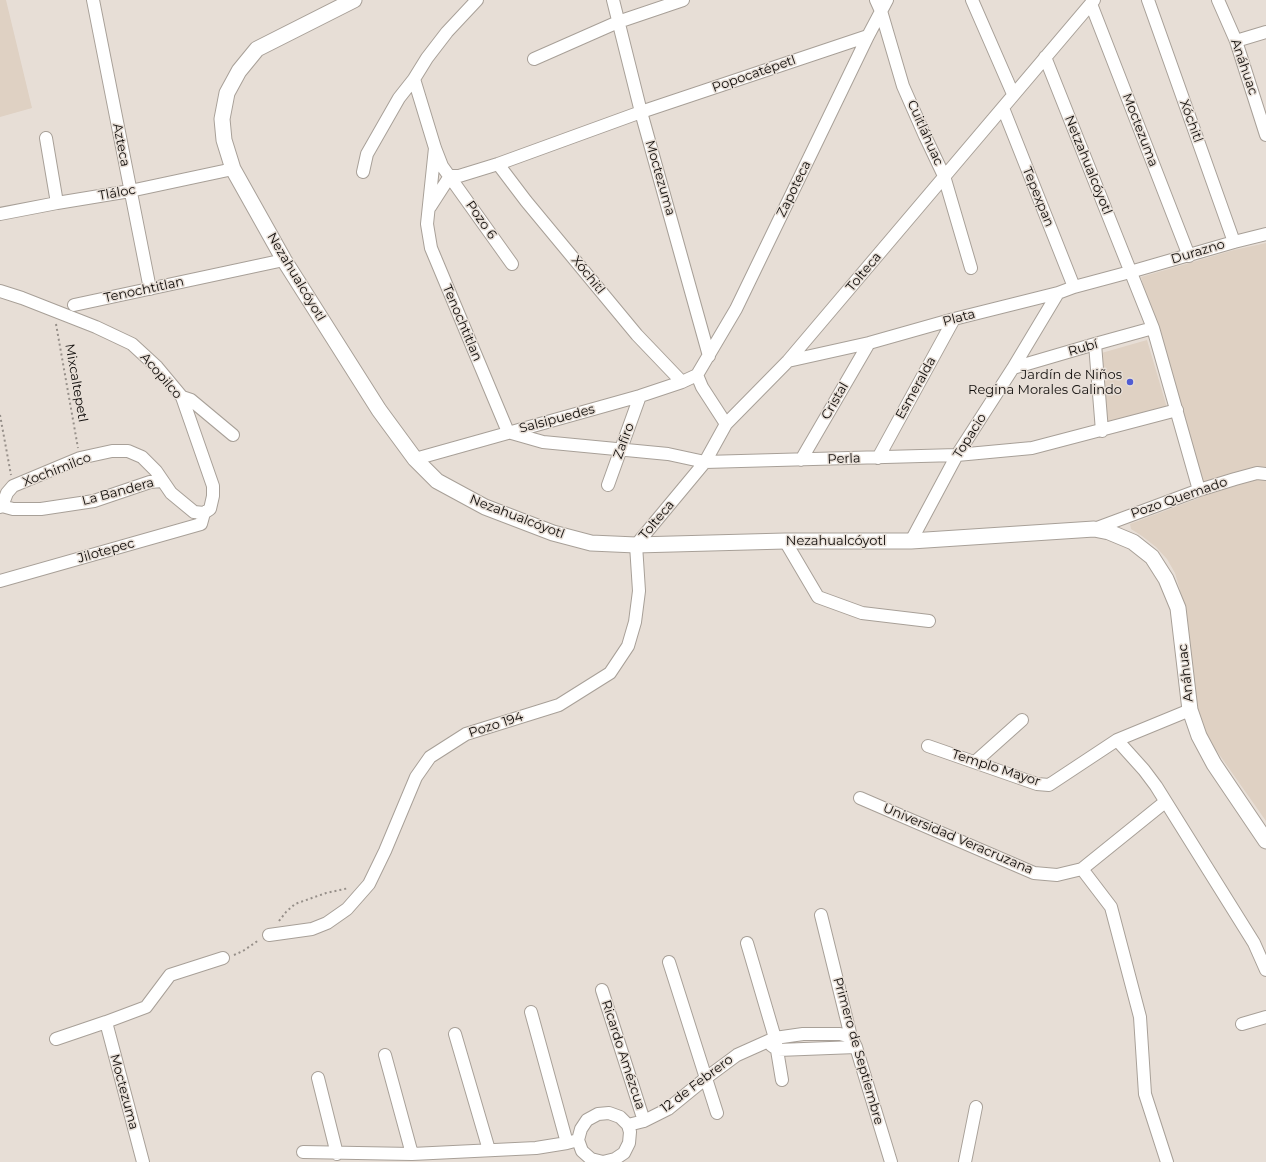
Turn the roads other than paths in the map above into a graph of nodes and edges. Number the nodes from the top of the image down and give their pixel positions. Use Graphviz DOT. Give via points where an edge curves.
graph roads {
  1 [pos="93,0"];
  2 [pos="354,0"];
  3 [pos="477,0"];
  4 [pos="613,0"];
  5 [pos="683,0"];
  6 [pos="887,0"];
  7 [pos="972,0"];
  8 [pos="1148,0"];
  9 [pos="1218,0"];
  10 [pos="1092,2"];
  11 [pos="879,5"];
  12 [pos="618,22"];
  13 [pos="1266,32"];
  14 [pos="868,36"];
  15 [pos="1236,41"];
  16 [pos="1045,57"];
  17 [pos="534,59"];
  18 [pos="414,79"];
  19 [pos="1013,94"];
  20 [pos="1002,108"];
  21 [pos="641,112"];
  22 [pos="1266,135"];
  23 [pos="46,138"];
  24 [pos="435,148"];
  25 [pos="498,164"];
  26 [pos="233,169"];
  27 [pos="363,172"];
  28 [pos="450,176"];
  29 [pos="944,176"];
  30 [pos="130,191"];
  31 [pos="57,203"];
  32 [pos="428,210"];
  33 [pos="0,214"];
  34 [pos="1266,234"];
  35 [pos="1234,242"];
  36 [pos="1189,256"];
  37 [pos="284,260"];
  38 [pos="512,264"];
  39 [pos="971,268"];
  40 [pos="1130,272"];
  41 [pos="1074,287"];
  42 [pos="150,289"];
  43 [pos="0,291"];
  44 [pos="1058,293"];
  45 [pos="74,305"];
  46 [pos="954,319"];
  47 [pos="1153,328"];
  48 [pos="869,342"];
  49 [pos="1096,344"];
  50 [pos="709,356"];
  51 [pos="788,361"];
  52 [pos="1013,368"];
  53 [pos="697,375"];
  54 [pos="682,382"];
  55 [pos="640,396"];
  56 [pos="182,397"];
  57 [pos="1177,410"];
  58 [pos="726,424"];
  59 [pos="1102,430"];
  60 [pos="508,432"];
  61 [pos="233,435"];
  62 [pos="621,451"];
  63 [pos="958,455"];
  64 [pos="878,458"];
  65 [pos="415,459"];
  66 [pos="801,460"];
  67 [pos="704,462"];
  68 [pos="1263,471"];
  69 [pos="162,481"];
  70 [pos="608,485"];
  71 [pos="1199,490"];
  72 [pos="1,506"];
  73 [pos="204,513"];
  74 [pos="1094,529"];
  75 [pos="785,541"];
  76 [pos="911,541"];
  77 [pos="636,545"];
  78 [pos="0,581"];
  79 [pos="929,621"];
  80 [pos="1190,710"];
  81 [pos="1022,720"];
  82 [pos="1117,740"];
  83 [pos="928,746"];
  84 [pos="975,762"];
  85 [pos="860,798"];
  86 [pos="1165,802"];
  87 [pos="1266,841"];
  88 [pos="1082,869"];
  89 [pos="821,915"];
  90 [pos="269,935"];
  91 [pos="747,943"];
  92 [pos="223,958"];
  93 [pos="669,962"];
  94 [pos="1266,970"];
  95 [pos="602,990"];
  96 [pos="531,1012"];
  97 [pos="1266,1017"];
  98 [pos="106,1022"];
  99 [pos="1242,1024"];
  100 [pos="455,1034"];
  101 [pos="56,1039"];
  102 [pos="771,1040"];
  103 [pos="854,1042"];
  104 [pos="778,1050"];
  105 [pos="385,1055"];
  106 [pos="318,1078"];
  107 [pos="706,1078"];
  108 [pos="782,1080"];
  109 [pos="976,1107"];
  110 [pos="717,1113"];
  111 [pos="644,1121"];
  112 [pos="628,1125"];
  113 [pos="573,1142"];
  114 [pos="489,1150"];
  115 [pos="303,1152"];
  116 [pos="337,1154"];
  117 [pos="412,1154"];
  118 [pos="616,1161"];
  119 [pos="143,1162"];
  120 [pos="891,1162"];
  121 [pos="965,1162"];
  122 [pos="1167,1162"];
  1 -- 30 [label="street, Azteca"];
  2 -- 26 [label="main road, Nezahualcóyotl" via="257,49 239,71 226,93 222,119 224,140"];
  3 -- 18 [label="street" via="447,32"];
  4 -- 12 [label="street, Moctezuma"];
  5 -- 12 [label="street"];
  6 -- 11 [label="street, Zapoteca"];
  7 -- 19 [label="street"];
  8 -- 35 [label="street, Xóchitl"];
  9 -- 15 [label="street, Anáhuac"];
  10 -- 16 [label="street, Tolteca"];
  10 -- 36 [label="street, Moctezuma"];
  11 -- 14 [label="street, Zapoteca"];
  11 -- 29 [label="street, Cuitláhuac" via="904,86"];
  12 -- 17 [label="street"];
  12 -- 21 [label="street, Moctezuma"];
  13 -- 15 [label="street"];
  14 -- 21 [label="street, Popocatépetl"];
  14 -- 50 [label="street, Zapoteca" via="736,309"];
  15 -- 22 [label="street, Anáhuac"];
  16 -- 19 [label="street, Tolteca"];
  16 -- 40 [label="street, Netzahualcóyotl"];
  18 -- 24 [label="street, Pozo 6"];
  18 -- 27 [label="street" via="399,98 370,148"];
  19 -- 20 [label="street, Tolteca"];
  20 -- 29 [label="street, Tolteca"];
  20 -- 41 [label="street, Tepexpan"];
  21 -- 25 [label="street"];
  21 -- 50 [label="street, Moctezuma"];
  23 -- 31 [label="street"];
  24 -- 28 [label="street, Pozo 6" via="442,166"];
  24 -- 32 [label="street, Tenochtitlan"];
  25 -- 28 [label="street" via="459,176"];
  25 -- 54 [label="street, Xóchitl" via="637,335"];
  26 -- 30 [label="street, Tláloc"];
  26 -- 37 [label="main road, Nezahualcóyotl"];
  28 -- 32 [label="street"];
  28 -- 38 [label="street, Pozo 6"];
  29 -- 39 [label="street, Cuitláhuac"];
  29 -- 51 [label="street, Tolteca"];
  30 -- 31 [label="street, Tláloc"];
  30 -- 42 [label="street, Azteca"];
  31 -- 33 [label="street, Tláloc"];
  32 -- 60 [label="street, Tenochtitlan" via="427,224 431,248"];
  34 -- 35 [label="street, Durazno"];
  35 -- 36 [label="street, Durazno"];
  36 -- 40 [label="street, Durazno"];
  37 -- 42 [label="street, Tenochtitlan"];
  37 -- 65 [label="main road, Nezahualcóyotl" via="379,410"];
  40 -- 41 [label="street, Plata"];
  40 -- 47 [label="street, Netzahualcóyotl"];
  41 -- 44 [label="street, Plata"];
  42 -- 45 [label="street, Tenochtitlan"];
  43 -- 56 [label="street, Acopilco" via="96,327 132,344 157,367"];
  44 -- 46 [label="street, Plata"];
  44 -- 52 [label="street, Topacio"];
  46 -- 48 [label="street, Plata"];
  46 -- 64 [label="street, Esmeralda"];
  47 -- 49 [label="street, Rubí"];
  47 -- 57 [label="street, Netzahualcóyotl"];
  48 -- 51 [label="street, Plata"];
  48 -- 66 [label="street, Cristal"];
  49 -- 52 [label="street, Rubí"];
  49 -- 59 [label="street"];
  50 -- 53 [label="street, Zapoteca"];
  51 -- 58 [label="street, Tolteca"];
  52 -- 63 [label="street, Topacio"];
  53 -- 54 [label="street, Salsipuedes"];
  53 -- 58 [label="street"];
  54 -- 55 [label="street, Salsipuedes"];
  55 -- 60 [label="street, Salsipuedes"];
  55 -- 62 [label="street, Zafiro"];
  56 -- 61 [label="street" via="191,400"];
  56 -- 73 [label="street, Acopilco" via="213,486 210,509"];
  57 -- 59 [label="street, Perla"];
  57 -- 71 [label="street, Netzahualcóyotl"];
  58 -- 67 [label="street, Tolteca"];
  59 -- 63 [label="street, Perla" via="1032,448"];
  60 -- 62 [label="street, Perla" via="543,442"];
  60 -- 65 [label="street, Salsipuedes"];
  62 -- 67 [label="street, Perla" via="668,454"];
  62 -- 70 [label="street, Zafiro"];
  63 -- 64 [label="street, Perla"];
  63 -- 76 [label="street, Topacio"];
  64 -- 66 [label="street, Perla"];
  65 -- 77 [label="main road, Nezahualcóyotl" via="437,481 485,507 553,533 591,543"];
  66 -- 67 [label="street, Perla"];
  67 -- 77 [label="street, Tolteca"];
  68 -- 71 [label="street, Pozo Quemado"];
  69 -- 72 [label="street, La Bandera" via="150,482 94,501 41,509 13,509"];
  69 -- 72 [label="street, Xochimilco" via="142,457 128,450 112,451 80,458 13,486"];
  69 -- 73 [label="street" via="183,504 194,512"];
  71 -- 74 [label="street, Pozo Quemado"];
  73 -- 78 [label="street, Jilotepec" via="201,524"];
  74 -- 76 [label="main road, Nezahualcóyotl"];
  74 -- 80 [label="main road, Anáhuac" via="1133,542 1152,557 1166,579 1178,608"];
  75 -- 76 [label="main road, Nezahualcóyotl"];
  75 -- 77 [label="main road, Nezahualcóyotl"];
  75 -- 79 [label="street" via="818,597 862,613"];
  77 -- 90 [label="street, Pozo 194" via="639,591 635,622 628,646 610,672 559,705 466,734 430,756 416,777 369,884 347,909 312,929"];
  80 -- 82 [label="street, Templo Mayor"];
  80 -- 87 [label="main road, Anáhuac" via="1199,736 1214,764"];
  81 -- 84 [label="street"];
  82 -- 84 [label="street, Templo Mayor" via="1050,785 1037,784"];
  82 -- 86 [label="street" via="1144,770"];
  83 -- 84 [label="street, Templo Mayor"];
  85 -- 88 [label="street, Universidad Veracruzana" via="1034,873 1057,875"];
  86 -- 88 [label="street"];
  86 -- 94 [label="street" via="1254,943"];
  88 -- 122 [label="street" via="1111,907 1140,1017 1145,1094"];
  89 -- 103 [label="street, Primero de Septiembre"];
  91 -- 102 [label="street"];
  92 -- 98 [label="street" via="170,975 146,1006"];
  93 -- 107 [label="street"];
  95 -- 111 [label="street, Ricardo Amézcua"];
  96 -- 113 [label="street"];
  97 -- 99 [label="street"];
  98 -- 101 [label="street"];
  98 -- 119 [label="street, Moctezuma"];
  100 -- 114 [label="street"];
  102 -- 103 [label="street, 12 de Febrero" via="810,1034 840,1034"];
  102 -- 104 [label="street"];
  102 -- 107 [label="street, 12 de Febrero" via="737,1055"];
  103 -- 104 [label="street"];
  103 -- 120 [label="street, Primero de Septiembre"];
  104 -- 108 [label="street"];
  105 -- 117 [label="street"];
  106 -- 116 [label="street"];
  107 -- 110 [label="street"];
  107 -- 111 [label="street, 12 de Febrero" via="668,1109"];
  109 -- 121 [label="street"];
  111 -- 112 [label="street, 12 de Febrero"];
  112 -- 113 [label="street" via="620,1117 609,1113 598,1114 588,1120"];
  112 -- 118 [label="street" via="629,1143"];
  113 -- 114 [label="street" via="536,1148"];
  113 -- 118 [label="street" via="591,1159 603,1162"];
  114 -- 117 [label="street"];
  115 -- 116 [label="street"];
  116 -- 117 [label="street"];
}
